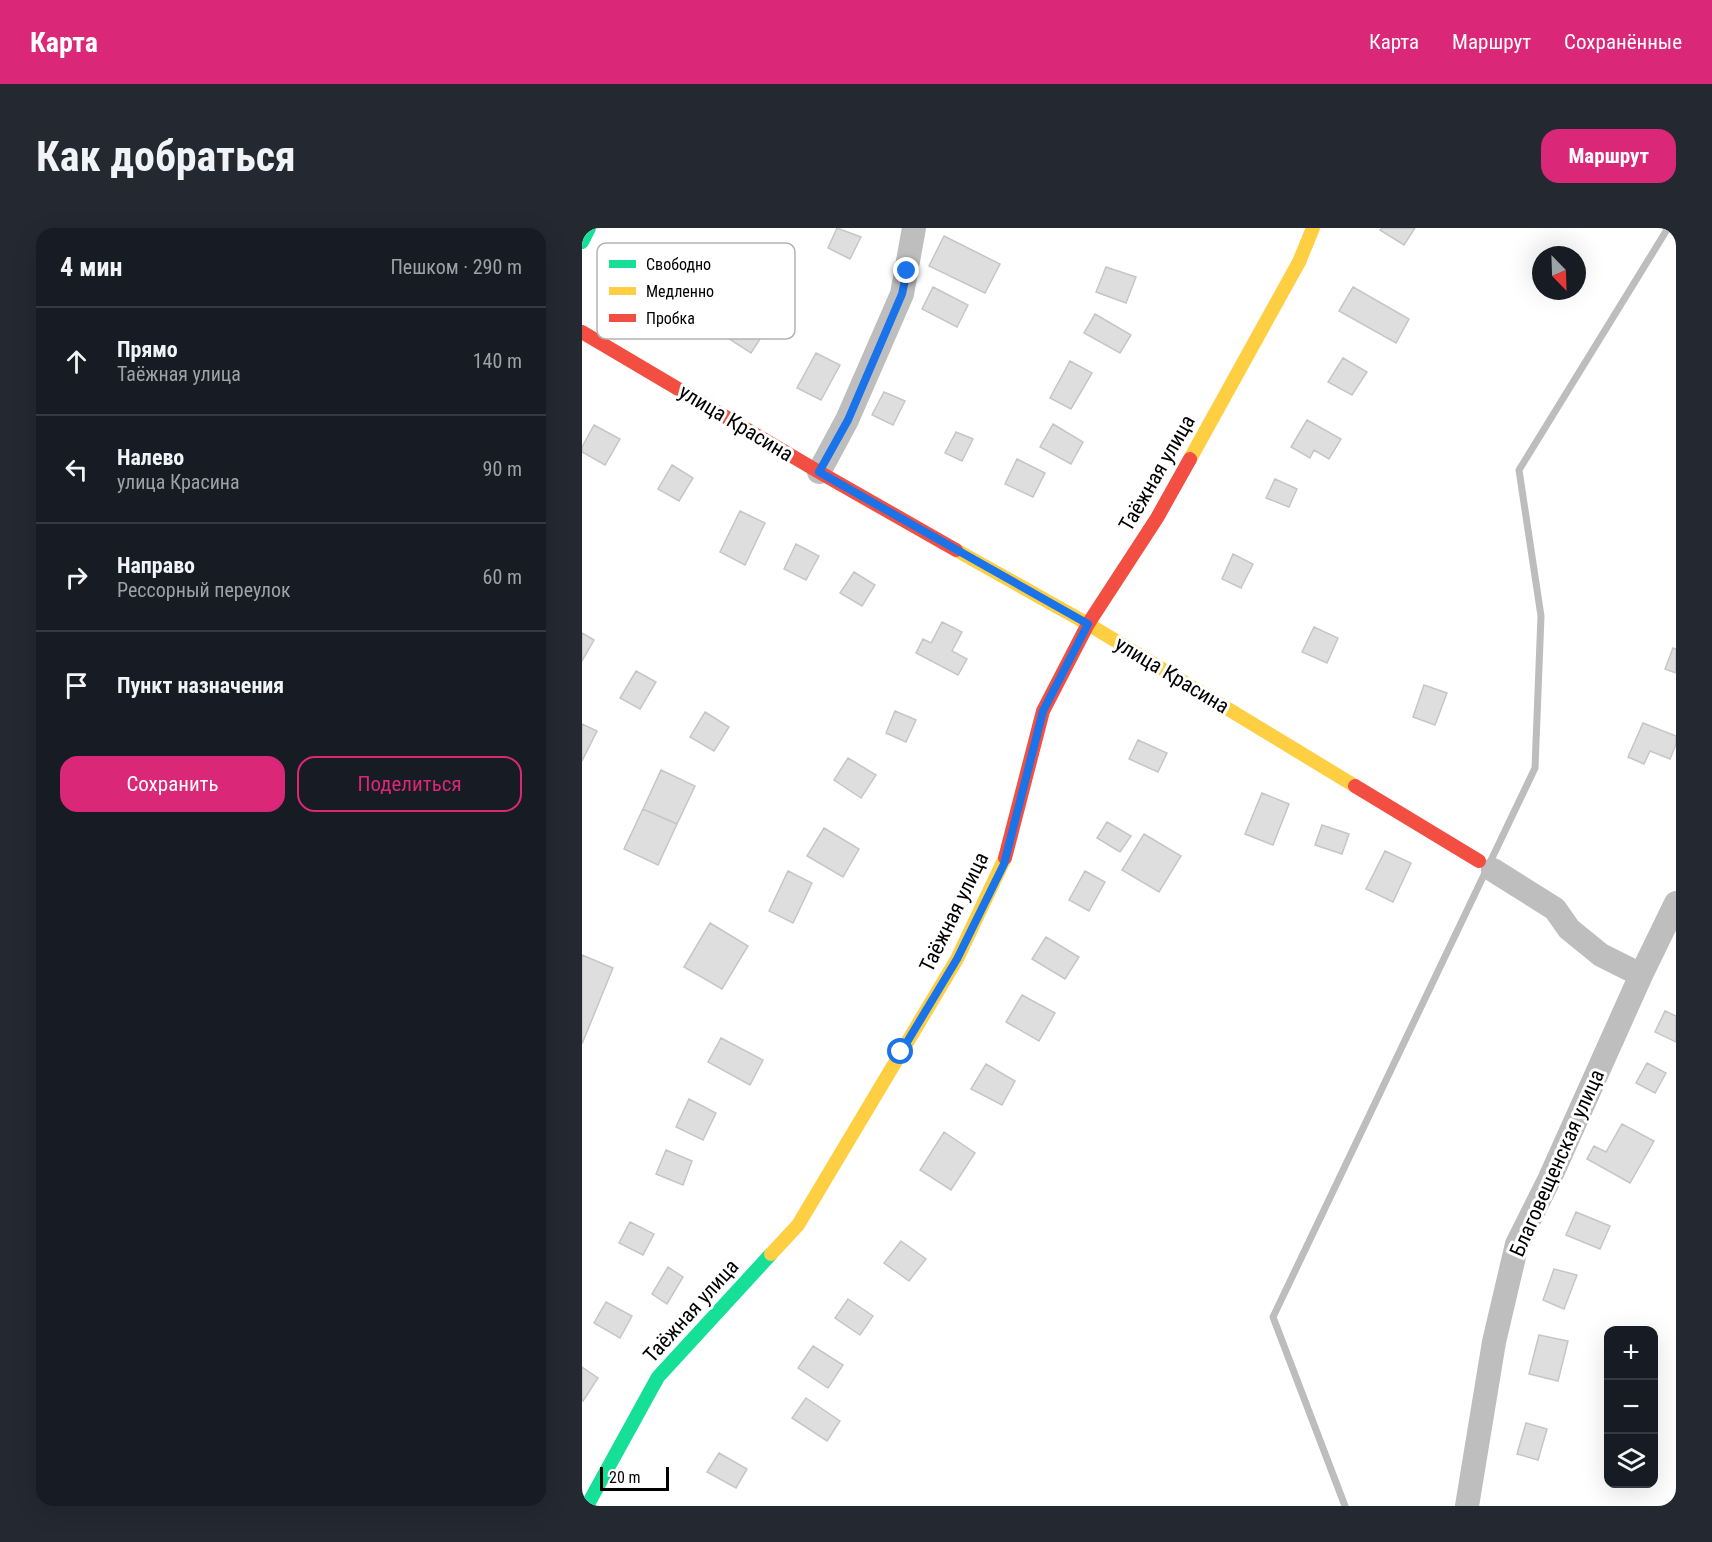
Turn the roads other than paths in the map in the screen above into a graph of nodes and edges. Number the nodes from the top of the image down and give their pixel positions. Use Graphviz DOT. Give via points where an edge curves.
graph roads {
  1 [pos="589,228"];
  2 [pos="914,228"];
  3 [pos="1313,228"];
  4 [pos="582,242"];
  5 [pos="582,332"];
  6 [pos="819,472"];
  7 [pos="1088,624"];
  8 [pos="1486,865"];
  9 [pos="1674,915"];
  10 [pos="1641,975"];
  11 [pos="587,1506"];
  12 [pos="1467,1506"];
  1 -- 4 [label="street"];
  2 -- 6 [label="street" via="902,294 848,420"];
  3 -- 7 [label="street, Таёжная улица" via="1299,262 1157,518"];
  5 -- 6 [label="street, улица Красина"];
  6 -- 7 [label="street, улица Красина"];
  7 -- 8 [label="street, улица Красина"];
  7 -- 11 [label="street, Таёжная улица" via="1043,711 1004,864 957,959 798,1225 658,1377"];
  8 -- 10 [label="street, улица Красина" via="1555,909 1569,929 1601,955"];
  9 -- 10 [label="street, Благовещенская улица"];
  10 -- 12 [label="street, Благовещенская улица" via="1517,1244 1494,1342"];
}
